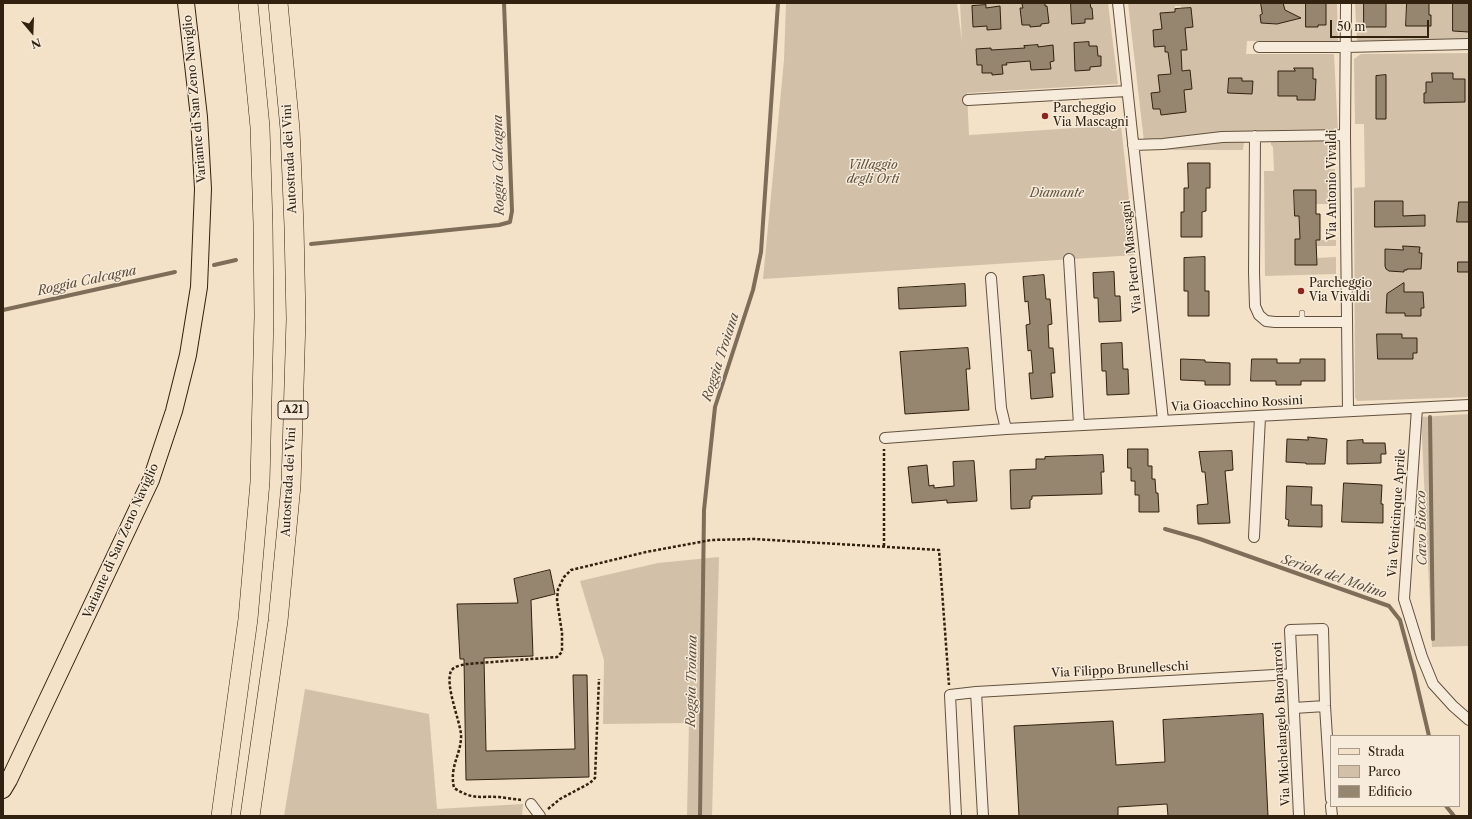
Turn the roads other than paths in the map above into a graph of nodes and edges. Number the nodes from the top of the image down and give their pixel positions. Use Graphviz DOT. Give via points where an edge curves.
graph roads {
  1 [pos="186,3"];
  2 [pos="248,3"];
  3 [pos="278,3"];
  4 [pos="1118,3"];
  5 [pos="1346,3"];
  6 [pos="1469,44"];
  7 [pos="1259,47"];
  8 [pos="1346,47"];
  9 [pos="1127,91"];
  10 [pos="968,100"];
  11 [pos="1255,136"];
  12 [pos="1345,136"];
  13 [pos="1133,145"];
  14 [pos="1069,259"];
  15 [pos="991,278"];
  16 [pos="1346,322"];
  17 [pos="1469,405"];
  18 [pos="1417,408"];
  19 [pos="1348,411"];
  20 [pos="1260,417"];
  21 [pos="1164,420"];
  22 [pos="1079,425"];
  23 [pos="1006,429"];
  24 [pos="884,438"];
  25 [pos="1254,537"];
  26 [pos="1292,674"];
  27 [pos="976,692"];
  28 [pos="1325,706"];
  29 [pos="1294,708"];
  30 [pos="1469,720"];
  31 [pos="1330,784"];
  32 [pos="6,785"];
  33 [pos="3,800"];
  34 [pos="531,804"];
  35 [pos="221,816"];
  36 [pos="250,816"];
  37 [pos="540,816"];
  38 [pos="956,816"];
  39 [pos="983,816"];
  40 [pos="1299,816"];
  1 -- 32 [label="main road, Variante di San Zeno Naviglio" via="200,117 204,189 199,287 188,355 174,411 151,480"];
  2 -- 35 [label="highway, A21" via="260,127 263,224 264,316 260,482 248,618"];
  3 -- 36 [label="highway, Autostrada dei Vini / A21" via="290,129 294,226 296,319 291,477 278,621"];
  4 -- 9 [label="street, Via Pietro Mascagni"];
  5 -- 8 [label="street, Via Antonio Vivaldi"];
  6 -- 8 [label="street"];
  7 -- 8 [label="street"];
  8 -- 12 [label="street, Via Antonio Vivaldi"];
  9 -- 10 [label="street"];
  9 -- 13 [label="street, Via Pietro Mascagni"];
  11 -- 12 [label="street"];
  11 -- 13 [label="street"];
  11 -- 16 [label="street" via="1254,272 1255,306 1259,315 1266,321 1302,317"];
  12 -- 16 [label="street, Via Antonio Vivaldi"];
  13 -- 21 [label="street, Via Pietro Mascagni"];
  14 -- 22 [label="street"];
  15 -- 23 [label="street" via="1001,408"];
  16 -- 19 [label="street, Via Antonio Vivaldi"];
  17 -- 18 [label="street, Via Gioacchino Rossini"];
  18 -- 19 [label="street, Via Gioacchino Rossini"];
  18 -- 30 [label="street, Via Venticinque Aprile" via="1404,599 1433,684"];
  19 -- 20 [label="street, Via Gioacchino Rossini"];
  20 -- 21 [label="street, Via Gioacchino Rossini"];
  20 -- 25 [label="street"];
  21 -- 22 [label="street, Via Gioacchino Rossini"];
  22 -- 23 [label="street, Via Gioacchino Rossini"];
  23 -- 24 [label="street, Via Gioacchino Rossini"];
  26 -- 27 [label="street, Via Filippo Brunelleschi"];
  26 -- 28 [label="street, Via Michelangelo Buonarroti" via="1290,630 1323,629"];
  26 -- 29 [label="street, Via Michelangelo Buonarroti"];
  27 -- 38 [label="street, Via Filippo Brunelleschi" via="950,695"];
  27 -- 39 [label="street"];
  28 -- 29 [label="street"];
  28 -- 31 [label="street"];
  29 -- 40 [label="street, Via Michelangelo Buonarroti"];
  32 -- 33 [label="main road, Variante di San Zeno Naviglio"];
  34 -- 37 [label="street"];
}
